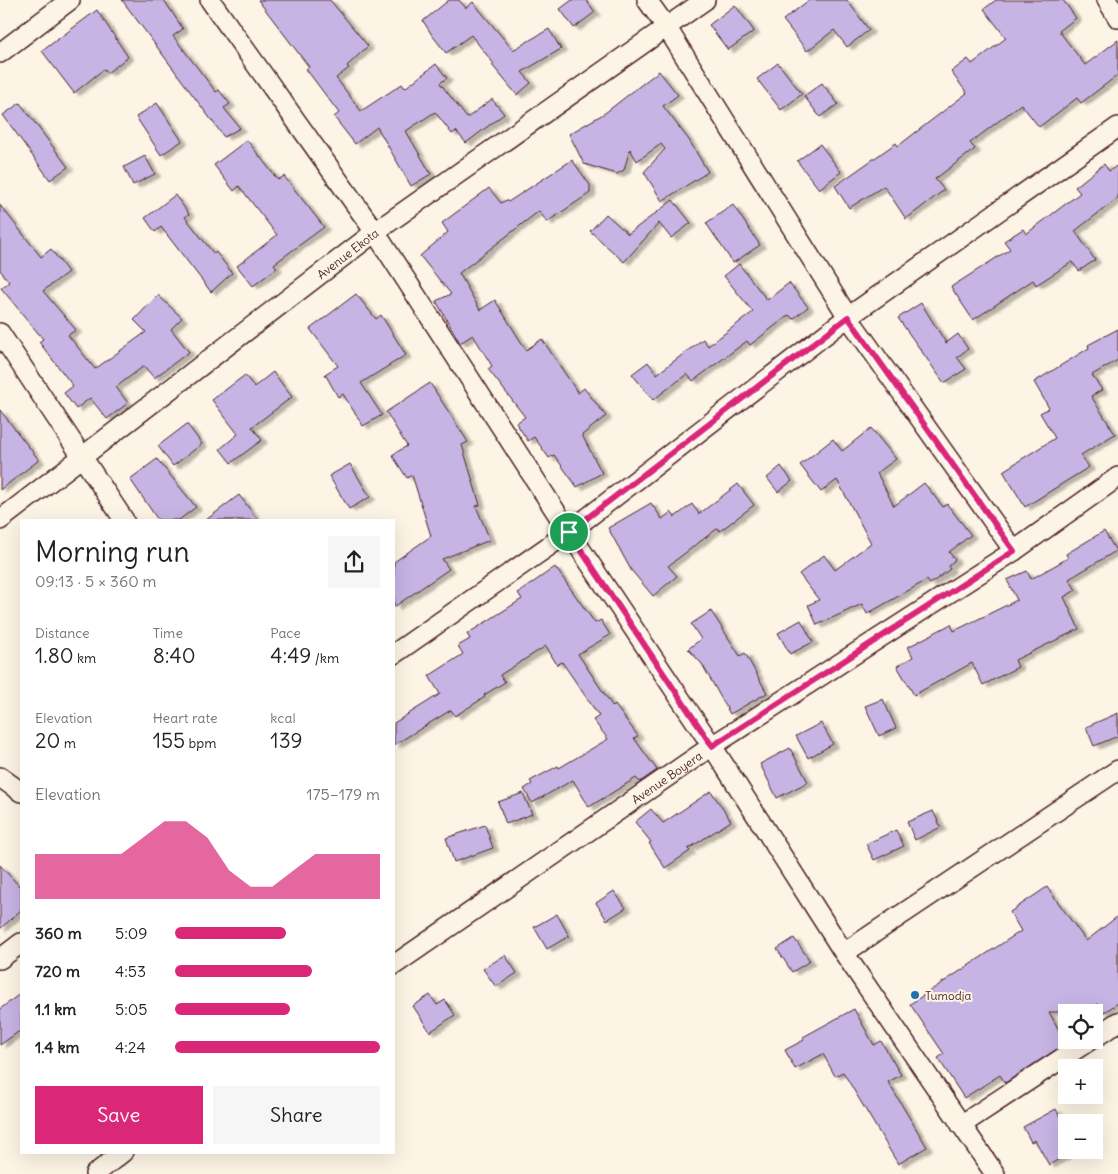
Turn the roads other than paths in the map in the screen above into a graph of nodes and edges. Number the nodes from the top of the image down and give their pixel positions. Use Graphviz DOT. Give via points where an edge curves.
graph roads {
  1 [pos="70,0"];
  2 [pos="210,0"];
  3 [pos="647,0"];
  4 [pos="705,0"];
  5 [pos="1107,0"];
  6 [pos="1118,18"];
  7 [pos="667,28"];
  8 [pos="0,53"];
  9 [pos="1118,127"];
  10 [pos="375,232"];
  11 [pos="848,317"];
  12 [pos="0,332"];
  13 [pos="84,456"];
  14 [pos="1118,477"];
  15 [pos="123,519"];
  16 [pos="0,520"];
  17 [pos="569,532"];
  18 [pos="1014,551"];
  19 [pos="395,653"];
  20 [pos="712,746"];
  21 [pos="1118,770"];
  22 [pos="0,777"];
  23 [pos="20,791"];
  24 [pos="20,943"];
  25 [pos="844,953"];
  26 [pos="0,959"];
  27 [pos="395,964"];
  28 [pos="1118,1022"];
  29 [pos="1103,1032"];
  30 [pos="1076,1049"];
  31 [pos="961,1125"];
  32 [pos="120,1154"];
  33 [pos="95,1174"];
  34 [pos="995,1174"];
  1 -- 8 [label="street"];
  2 -- 10 [label="street"];
  3 -- 7 [label="street"];
  4 -- 7 [label="street, Avenue Ekota"];
  5 -- 6 [label="street"];
  7 -- 10 [label="street, Avenue Ekota"];
  7 -- 11 [label="street"];
  9 -- 11 [label="street"];
  10 -- 13 [label="street, Avenue Ekota"];
  10 -- 17 [label="street"];
  11 -- 17 [label="street"];
  11 -- 18 [label="street"];
  12 -- 13 [label="street"];
  13 -- 15 [label="street"];
  13 -- 16 [label="street, Avenue Ekota"];
  14 -- 18 [label="street, Avenue Boyera"];
  17 -- 19 [label="street"];
  17 -- 20 [label="street"];
  18 -- 20 [label="street, Avenue Boyera"];
  20 -- 25 [label="street"];
  20 -- 27 [label="street, Avenue Boyera"];
  21 -- 25 [label="street"];
  22 -- 23 [label="street"];
  24 -- 26 [label="street"];
  25 -- 31 [label="street"];
  28 -- 29 [label="street"];
  30 -- 31 [label="street"];
  31 -- 34 [label="street"];
  32 -- 33 [label="street"];
}
